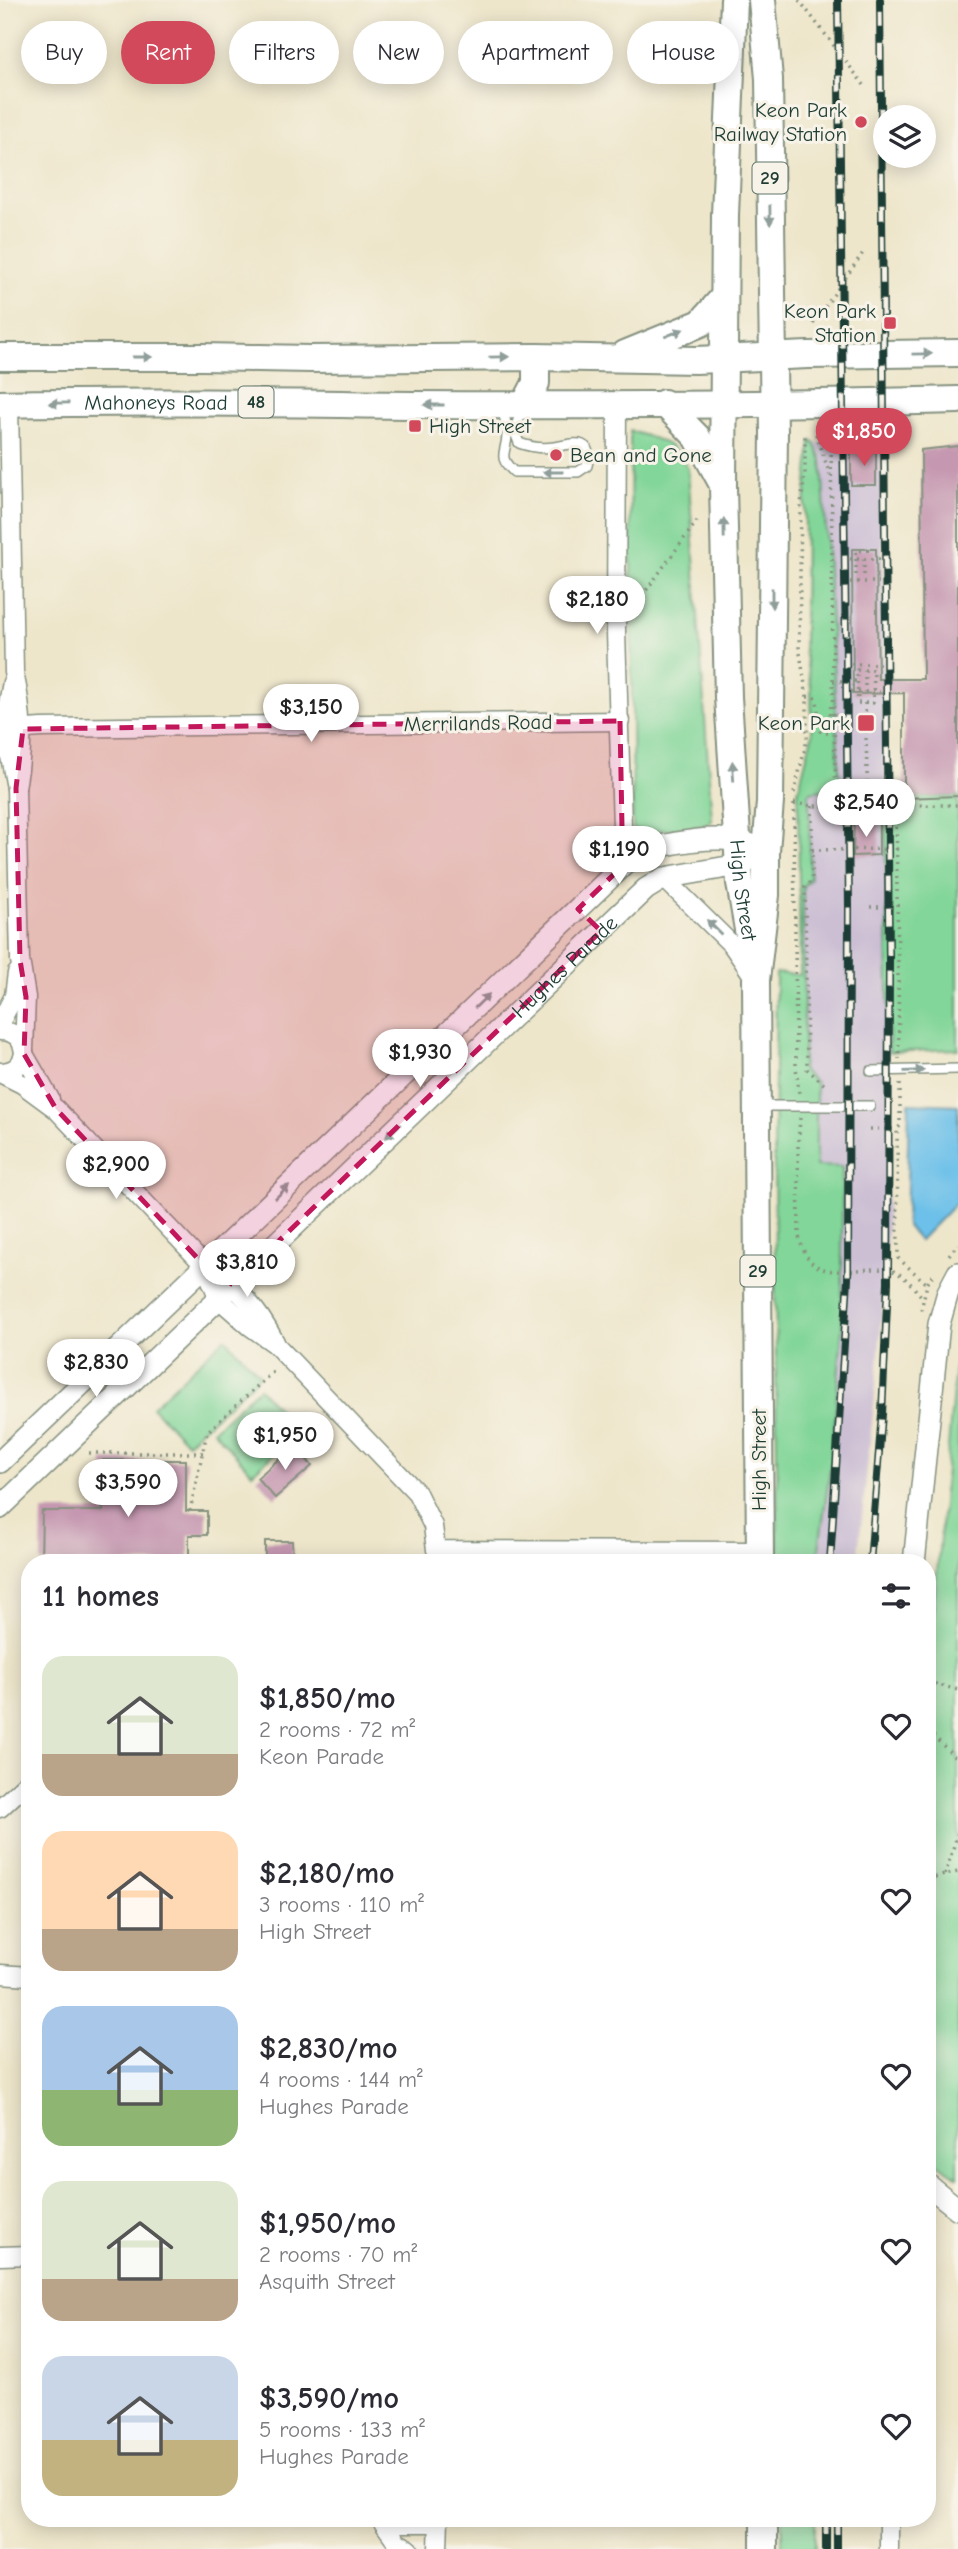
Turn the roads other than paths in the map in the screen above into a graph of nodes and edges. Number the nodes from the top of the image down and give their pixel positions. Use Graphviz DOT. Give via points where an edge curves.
graph roads {
  1 [pos="734,0"];
  2 [pos="762,0"];
  3 [pos="723,298"];
  4 [pos="958,353"];
  5 [pos="772,356"];
  6 [pos="0,357"];
  7 [pos="536,357"];
  8 [pos="617,357"];
  9 [pos="724,358"];
  10 [pos="958,400"];
  11 [pos="664,403"];
  12 [pos="5,404"];
  13 [pos="514,404"];
  14 [pos="617,404"];
  15 [pos="773,404"];
  16 [pos="725,405"];
  17 [pos="723,486"];
  18 [pos="620,721"];
  19 [pos="10,730"];
  20 [pos="738,839"];
  21 [pos="766,851"];
  22 [pos="636,853"];
  23 [pos="739,865"];
  24 [pos="664,878"];
  25 [pos="578,909"];
  26 [pos="601,931"];
  27 [pos="20,960"];
  28 [pos="756,980"];
  29 [pos="0,1023"];
  30 [pos="0,1031"];
  31 [pos="24,1052"];
  32 [pos="958,1069"];
  33 [pos="871,1071"];
  34 [pos="0,1072"];
  35 [pos="756,1106"];
  36 [pos="870,1106"];
  37 [pos="56,1109"];
  38 [pos="205,1266"];
  39 [pos="958,1273"];
  40 [pos="226,1292"];
  41 [pos="18,1444"];
  42 [pos="0,1462"];
  43 [pos="43,1468"];
  44 [pos="0,1508"];
  45 [pos="436,1554"];
  46 [pos="760,1554"];
  47 [pos="915,1554"];
  48 [pos="21,1788"];
  49 [pos="0,1808"];
  50 [pos="0,1974"];
  51 [pos="21,1975"];
  52 [pos="936,2192"];
  53 [pos="936,2202"];
  54 [pos="956,2208"];
  55 [pos="21,2255"];
  56 [pos="0,2256"];
  57 [pos="386,2527"];
  58 [pos="439,2527"];
  59 [pos="764,2527"];
  60 [pos="889,2527"];
  61 [pos="409,2549"];
  62 [pos="438,2549"];
  63 [pos="764,2549"];
  64 [pos="889,2549"];
  1 -- 3 [label="main road, High Street / 29"];
  2 -- 5 [label="main road, High Street / 29, one-way" via="769,79"];
  8 -- 3 [label="main road, one-way" via="701,323"];
  3 -- 9 [label="main road, High Street / 29"];
  5 -- 4 [label="main road, 48, one-way"];
  5 -- 9 [label="main road, 48"];
  5 -- 15 [label="main road, High Street / 29"];
  6 -- 7 [label="main road, 48, one-way"];
  7 -- 8 [label="main road, 48"];
  7 -- 13 [label="main road" via="536,383"];
  8 -- 9 [label="main road, 48"];
  9 -- 16 [label="main road, High Street / 29"];
  10 -- 15 [label="main road, 48"];
  11 -- 14 [label="main road, Mahoneys Road / 48"];
  11 -- 16 [label="main road, Mahoneys Road / 48"];
  11 -- 17 [label="main road" via="697,437"];
  13 -- 12 [label="main road, Mahoneys Road / 48, one-way"];
  12 -- 19 [label="street" via="14,672 8,704"];
  13 -- 13 [label="lane, one-way" via="519,443 530,447 580,443 587,450 587,466 578,472 514,472 503,456"];
  13 -- 14 [label="main road, Mahoneys Road / 48"];
  14 -- 18 [label="street"];
  15 -- 16 [label="main road, Mahoneys Road / 48"];
  15 -- 21 [label="main road, High Street / 29, one-way" via="771,802"];
  16 -- 17 [label="main road, High Street / 29"];
  20 -- 17 [label="main road, High Street / 29, one-way" via="728,697"];
  18 -- 19 [label="street, Merrilands Road"];
  18 -- 22 [label="street" via="621,827"];
  19 -- 27 [label="street"];
  20 -- 21 [label="street"];
  20 -- 22 [label="street"];
  20 -- 23 [label="main road, High Street / 29"];
  21 -- 23 [label="street, Hughes Parade"];
  21 -- 28 [label="main road, High Street / 29"];
  22 -- 25 [label="street, Hughes Parade"];
  23 -- 24 [label="street, Hughes Parade"];
  23 -- 28 [label="main road, High Street / 29"];
  24 -- 26 [label="street, Hughes Parade"];
  28 -- 24 [label="street, High Street, one-way" via="732,945"];
  25 -- 26 [label="street"];
  38 -- 25 [label="street, Hughes Parade, one-way"];
  26 -- 40 [label="street, Hughes Parade, one-way"];
  27 -- 29 [label="street" via="14,996"];
  27 -- 31 [label="street" via="26,997"];
  28 -- 35 [label="main road, High Street / 29"];
  30 -- 31 [label="street" via="19,1037"];
  31 -- 34 [label="street" via="19,1065"];
  31 -- 37 [label="street"];
  33 -- 32 [label="lane, one-way"];
  34 -- 37 [label="street"];
  35 -- 36 [label="lane"];
  35 -- 46 [label="main road, High Street / 29"];
  37 -- 38 [label="street"];
  38 -- 40 [label="street"];
  38 -- 41 [label="street, Hughes Parade"];
  39 -- 47 [label="street" via="939,1324"];
  40 -- 43 [label="street, Hughes Parade"];
  40 -- 45 [label="street" via="263,1320 275,1344 417,1493 433,1526"];
  41 -- 42 [label="street, Hughes Parade"];
  41 -- 43 [label="street"];
  43 -- 44 [label="street, Hughes Parade"];
  48 -- 49 [label="street"];
  50 -- 51 [label="street"];
  52 -- 54 [label="street"];
  53 -- 54 [label="street"];
  55 -- 56 [label="street"];
  57 -- 61 [label="street"];
  58 -- 62 [label="street"];
  59 -- 63 [label="main road"];
  60 -- 64 [label="street"];
}
